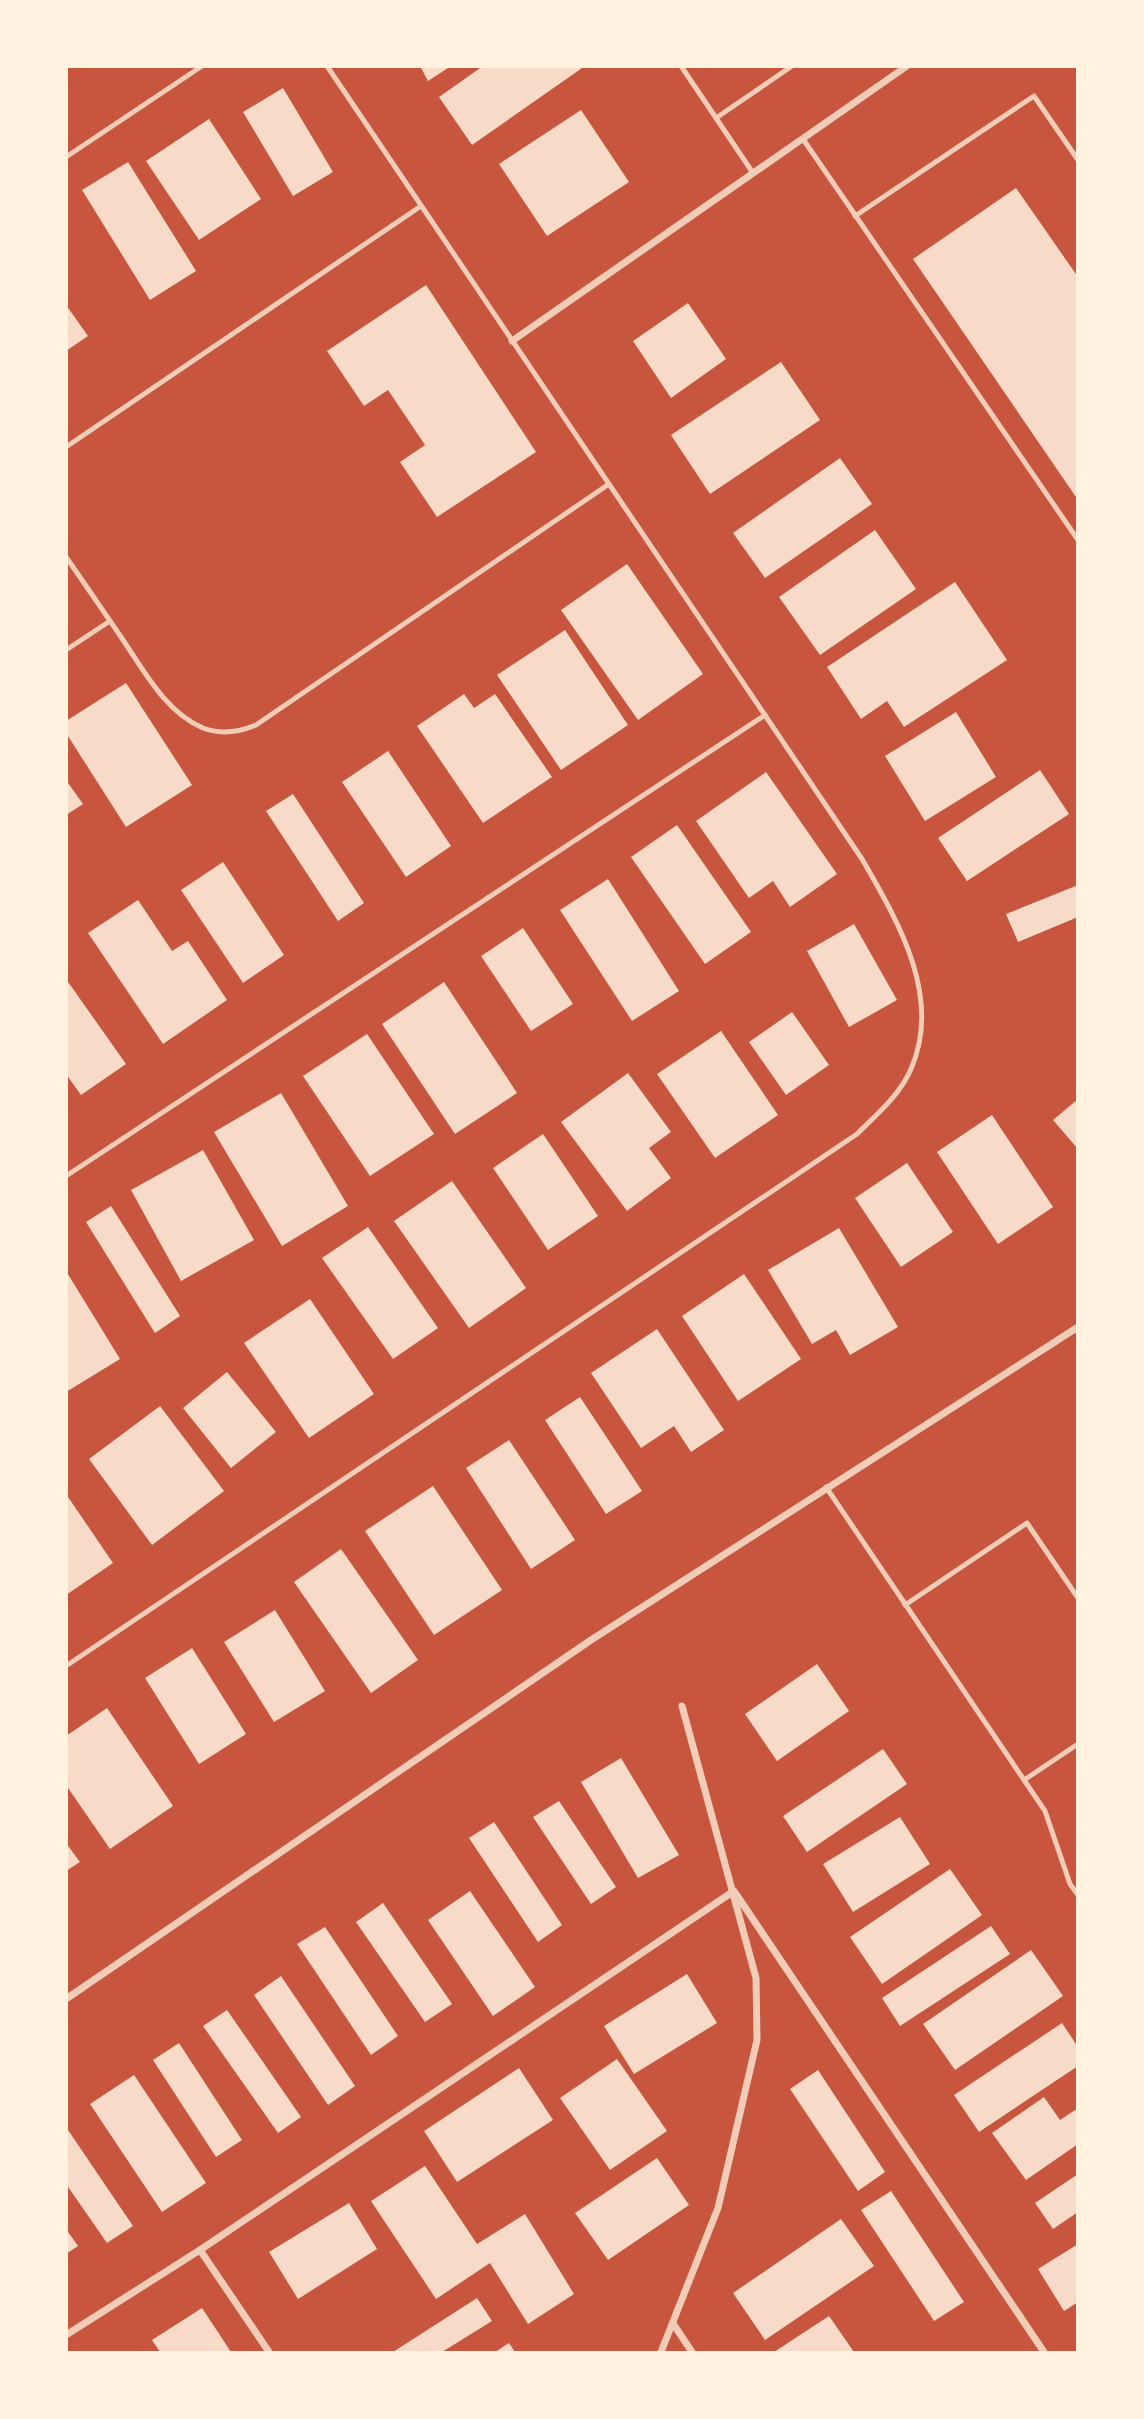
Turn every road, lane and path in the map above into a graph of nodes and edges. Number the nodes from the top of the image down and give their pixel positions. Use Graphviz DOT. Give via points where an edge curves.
graph roads {
  1 [pos="201,66"];
  2 [pos="327,66"];
  3 [pos="681,66"];
  4 [pos="792,66"];
  5 [pos="907,66"];
  6 [pos="716,118"];
  7 [pos="803,139"];
  8 [pos="66,157"];
  9 [pos="1077,160"];
  10 [pos="753,173"];
  11 [pos="421,206"];
  12 [pos="855,216"];
  13 [pos="512,341"];
  14 [pos="66,447"];
  15 [pos="609,484"];
  16 [pos="1077,541"];
  17 [pos="66,557"];
  18 [pos="110,621"];
  19 [pos="66,650"];
  20 [pos="765,715"];
  21 [pos="66,1176"];
  22 [pos="1077,1327"];
  23 [pos="826,1488"];
  24 [pos="1077,1598"];
  25 [pos="905,1605"];
  26 [pos="66,1666"];
  27 [pos="682,1706"];
  28 [pos="1077,1744"];
  29 [pos="1024,1780"];
  30 [pos="734,1891"];
  31 [pos="1077,1895"];
  32 [pos="66,1999"];
  33 [pos="200,2250"];
  34 [pos="674,2325"];
  35 [pos="66,2335"];
  36 [pos="269,2353"];
  37 [pos="661,2353"];
  38 [pos="692,2353"];
  39 [pos="1044,2353"];
  1 -- 8 [label="lane"];
  2 -- 11 [label="lane"];
  3 -- 6 [label="lane"];
  4 -- 6 [label="lane"];
  5 -- 7 [label="street"];
  6 -- 10 [label="lane"];
  7 -- 10 [label="street"];
  7 -- 12 [label="lane"];
  9 -- 12 [label="lane" via="1034,96"];
  10 -- 13 [label="street"];
  11 -- 13 [label="lane"];
  11 -- 14 [label="lane"];
  12 -- 16 [label="lane"];
  13 -- 15 [label="lane"];
  15 -- 18 [label="lane" via="243,730 218,732 183,715 152,683"];
  15 -- 20 [label="lane"];
  17 -- 18 [label="lane"];
  18 -- 19 [label="lane"];
  20 -- 21 [label="lane"];
  20 -- 26 [label="lane" via="862,859 893,912 912,957 921,996 920,1033 911,1069 888,1103 827,1156"];
  22 -- 23 [label="street"];
  23 -- 25 [label="lane"];
  23 -- 32 [label="street" via="591,1640"];
  24 -- 25 [label="lane" via="1027,1523"];
  25 -- 29 [label="lane"];
  27 -- 30 [label="street"];
  28 -- 29 [label="lane"];
  29 -- 31 [label="lane" via="1045,1811"];
  30 -- 33 [label="street"];
  30 -- 34 [label="street" via="756,1978 757,2040 718,2208"];
  30 -- 39 [label="street"];
  33 -- 35 [label="street"];
  33 -- 36 [label="street"];
  34 -- 37 [label="street"];
  34 -- 38 [label="street"];
}
